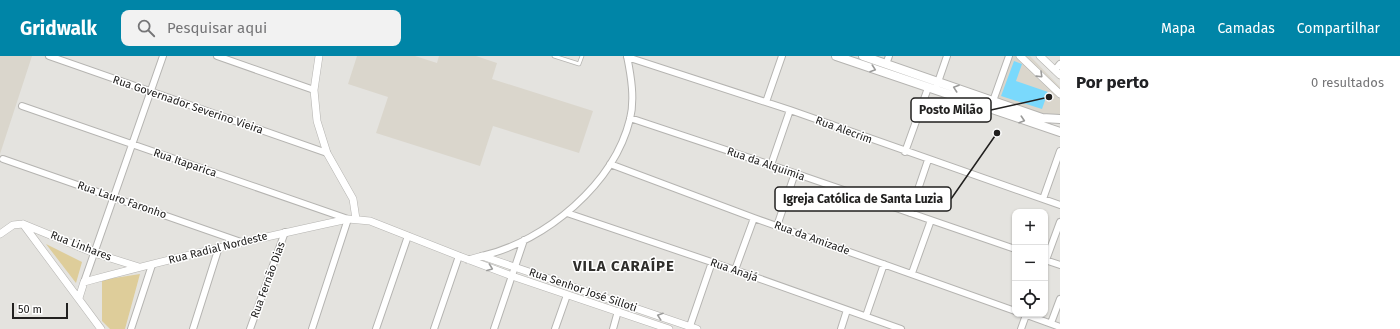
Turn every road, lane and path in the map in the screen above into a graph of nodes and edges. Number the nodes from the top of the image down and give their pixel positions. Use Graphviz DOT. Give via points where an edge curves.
graph roads {
  1 [pos="49,56"];
  2 [pos="163,56"];
  3 [pos="217,56"];
  4 [pos="319,56"];
  5 [pos="554,56"];
  6 [pos="582,56"];
  7 [pos="782,56"];
  8 [pos="836,56"];
  9 [pos="863,56"];
  10 [pos="889,56"];
  11 [pos="947,56"];
  12 [pos="1009,56"];
  13 [pos="1020,56"];
  14 [pos="1040,56"];
  15 [pos="627,57"];
  16 [pos="886,64"];
  17 [pos="1058,70"];
  18 [pos="938,82"];
  19 [pos="931,89"];
  20 [pos="314,90"];
  21 [pos="150,91"];
  22 [pos="1060,94"];
  23 [pos="993,101"];
  24 [pos="766,102"];
  25 [pos="22,106"];
  26 [pos="790,110"];
  27 [pos="630,118"];
  28 [pos="1060,119"];
  29 [pos="1060,132"];
  30 [pos="131,144"];
  31 [pos="1060,151"];
  32 [pos="905,152"];
  33 [pos="327,153"];
  34 [pos="3,159"];
  35 [pos="928,160"];
  36 [pos="610,164"];
  37 [pos="771,165"];
  38 [pos="795,173"];
  39 [pos="113,197"];
  40 [pos="1043,199"];
  41 [pos="1060,206"];
  42 [pos="910,212"];
  43 [pos="566,213"];
  44 [pos="754,218"];
  45 [pos="348,219"];
  46 [pos="356,219"];
  47 [pos="931,220"];
  48 [pos="370,221"];
  49 [pos="1060,222"];
  50 [pos="23,224"];
  51 [pos="777,226"];
  52 [pos="285,232"];
  53 [pos="0,234"];
  54 [pos="408,236"];
  55 [pos="524,240"];
  56 [pos="241,242"];
  57 [pos="219,247"];
  58 [pos="1012,248"];
  59 [pos="94,253"];
  60 [pos="1048,255"];
  61 [pos="459,256"];
  62 [pos="482,256"];
  63 [pos="468,260"];
  64 [pos="1048,261"];
  65 [pos="712,262"];
  66 [pos="152,264"];
  67 [pos="884,264"];
  68 [pos="1060,265"];
  69 [pos="139,267"];
  70 [pos="515,267"];
  71 [pos="735,270"];
  72 [pos="912,273"];
  73 [pos="512,276"];
  74 [pos="84,282"];
  75 [pos="567,295"];
  76 [pos="79,298"];
  77 [pos="1060,299"];
  78 [pos="847,310"];
  79 [pos="1012,310"];
  80 [pos="618,311"];
  81 [pos="866,316"];
  82 [pos="1024,317"];
  83 [pos="1034,317"];
  84 [pos="1051,323"];
  85 [pos="1060,327"];
  86 [pos="693,328"];
  87 [pos="101,329"];
  88 [pos="132,329"];
  89 [pos="193,329"];
  90 [pos="250,329"];
  91 [pos="312,329"];
  92 [pos="376,329"];
  93 [pos="434,329"];
  94 [pos="494,329"];
  95 [pos="555,329"];
  96 [pos="613,329"];
  97 [pos="669,329"];
  98 [pos="841,329"];
  99 [pos="901,329"];
  100 [pos="1021,329"];
  1 -- 21 [label="street, Rua Governador Severino Vieira"];
  2 -- 21 [label="street"];
  3 -- 20 [label="street"];
  4 -- 20 [label="street"];
  5 -- 6 [label="lane" via="579,64"];
  7 -- 24 [label="street"];
  8 -- 19 [label="main road, one-way"];
  9 -- 16 [label="main road"];
  10 -- 16 [label="street"];
  11 -- 18 [label="street"];
  12 -- 23 [label="street"];
  13 -- 22 [label="street, one-way"];
  14 -- 17 [label="street"];
  15 -- 24 [label="street, Rua Alecrim"];
  15 -- 27 [label="street" via="632,92"];
  16 -- 18 [label="main road"];
  18 -- 19 [label="street"];
  23 -- 18 [label="main road, one-way"];
  19 -- 29 [label="main road, one-way"];
  19 -- 32 [label="street"];
  20 -- 33 [label="street" via="317,121"];
  21 -- 30 [label="street"];
  21 -- 33 [label="street, Rua Governador Severino Vieira"];
  23 -- 28 [label="main road" via="1042,118"];
  24 -- 26 [label="street, Rua Alecrim"];
  25 -- 30 [label="street, Rua Itaparica"];
  26 -- 32 [label="street, Rua Alecrim"];
  26 -- 37 [label="street"];
  27 -- 36 [label="street"];
  27 -- 37 [label="street, Rua da Alquimia"];
  30 -- 39 [label="street"];
  30 -- 45 [label="street, Rua Itaparica"];
  31 -- 40 [label="street"];
  32 -- 35 [label="street, Rua Alecrim"];
  33 -- 46 [label="street" via="353,199"];
  34 -- 39 [label="street, Rua Lauro Faronho"];
  35 -- 40 [label="street, Rua Alecrim"];
  35 -- 42 [label="street"];
  36 -- 43 [label="street" via="600,181"];
  36 -- 44 [label="street, Rua da Amizade"];
  37 -- 38 [label="street, Rua da Alquimia"];
  38 -- 42 [label="street, Rua da Alquimia"];
  38 -- 51 [label="street"];
  39 -- 56 [label="street, Rua Lauro Faronho"];
  39 -- 59 [label="street"];
  40 -- 41 [label="street, Rua Alecrim"];
  42 -- 47 [label="street, Rua da Alquimia"];
  43 -- 55 [label="street"];
  43 -- 65 [label="street, Rua Anajá"];
  44 -- 51 [label="street, Rua da Amizade"];
  44 -- 71 [label="street"];
  45 -- 46 [label="street, Rua Radial Nordeste"];
  45 -- 52 [label="street, Rua Radial Nordeste"];
  45 -- 91 [label="street"];
  46 -- 48 [label="street, Rua Radial Nordeste"];
  47 -- 58 [label="street, Rua da Alquimia"];
  47 -- 72 [label="street"];
  48 -- 54 [label="street, Rua Senhor José Silloti"];
  49 -- 60 [label="street"];
  50 -- 53 [label="street" via="13,225"];
  50 -- 59 [label="street, Rua Linhares"];
  50 -- 76 [label="street"];
  51 -- 67 [label="street, Rua da Amizade"];
  52 -- 56 [label="street, Rua Radial Nordeste"];
  52 -- 90 [label="street, Rua Fernão Dias"];
  54 -- 61 [label="street, Rua Senhor José Silloti"];
  54 -- 92 [label="street"];
  55 -- 62 [label="street"];
  55 -- 70 [label="street"];
  56 -- 57 [label="street, Rua Radial Nordeste"];
  57 -- 66 [label="street, Rua Radial Nordeste"];
  57 -- 89 [label="street"];
  59 -- 69 [label="street, Rua Linhares"];
  59 -- 74 [label="street"];
  61 -- 63 [label="street, Rua Senhor José Silloti"];
  61 -- 93 [label="street"];
  62 -- 63 [label="street"];
  62 -- 70 [label="street, Rua Senhor José Silloti"];
  63 -- 73 [label="street, Rua Senhor José Silloti, one-way"];
  64 -- 68 [label="street"];
  65 -- 71 [label="street, Rua Anajá"];
  65 -- 86 [label="street"];
  66 -- 69 [label="street, Rua Radial Nordeste"];
  66 -- 88 [label="street"];
  67 -- 72 [label="street, Rua da Amizade"];
  67 -- 81 [label="street"];
  69 -- 74 [label="street, Rua Radial Nordeste"];
  70 -- 73 [label="street"];
  86 -- 70 [label="street, Rua Senhor José Silloti, one-way"];
  71 -- 78 [label="street, Rua Anajá"];
  72 -- 79 [label="street, Rua da Amizade"];
  73 -- 75 [label="street, Rua Senhor José Silloti"];
  73 -- 94 [label="street"];
  74 -- 76 [label="street"];
  75 -- 80 [label="street, Rua Senhor José Silloti"];
  75 -- 95 [label="street"];
  76 -- 87 [label="street"];
  77 -- 84 [label="street"];
  78 -- 81 [label="street, Rua Anajá"];
  78 -- 98 [label="street"];
  80 -- 96 [label="street"];
  80 -- 97 [label="street, Rua Senhor José Silloti"];
  81 -- 99 [label="street, Rua Anajá"];
  82 -- 100 [label="street"];
  83 -- 84 [label="street"];
  84 -- 85 [label="street"];
}
